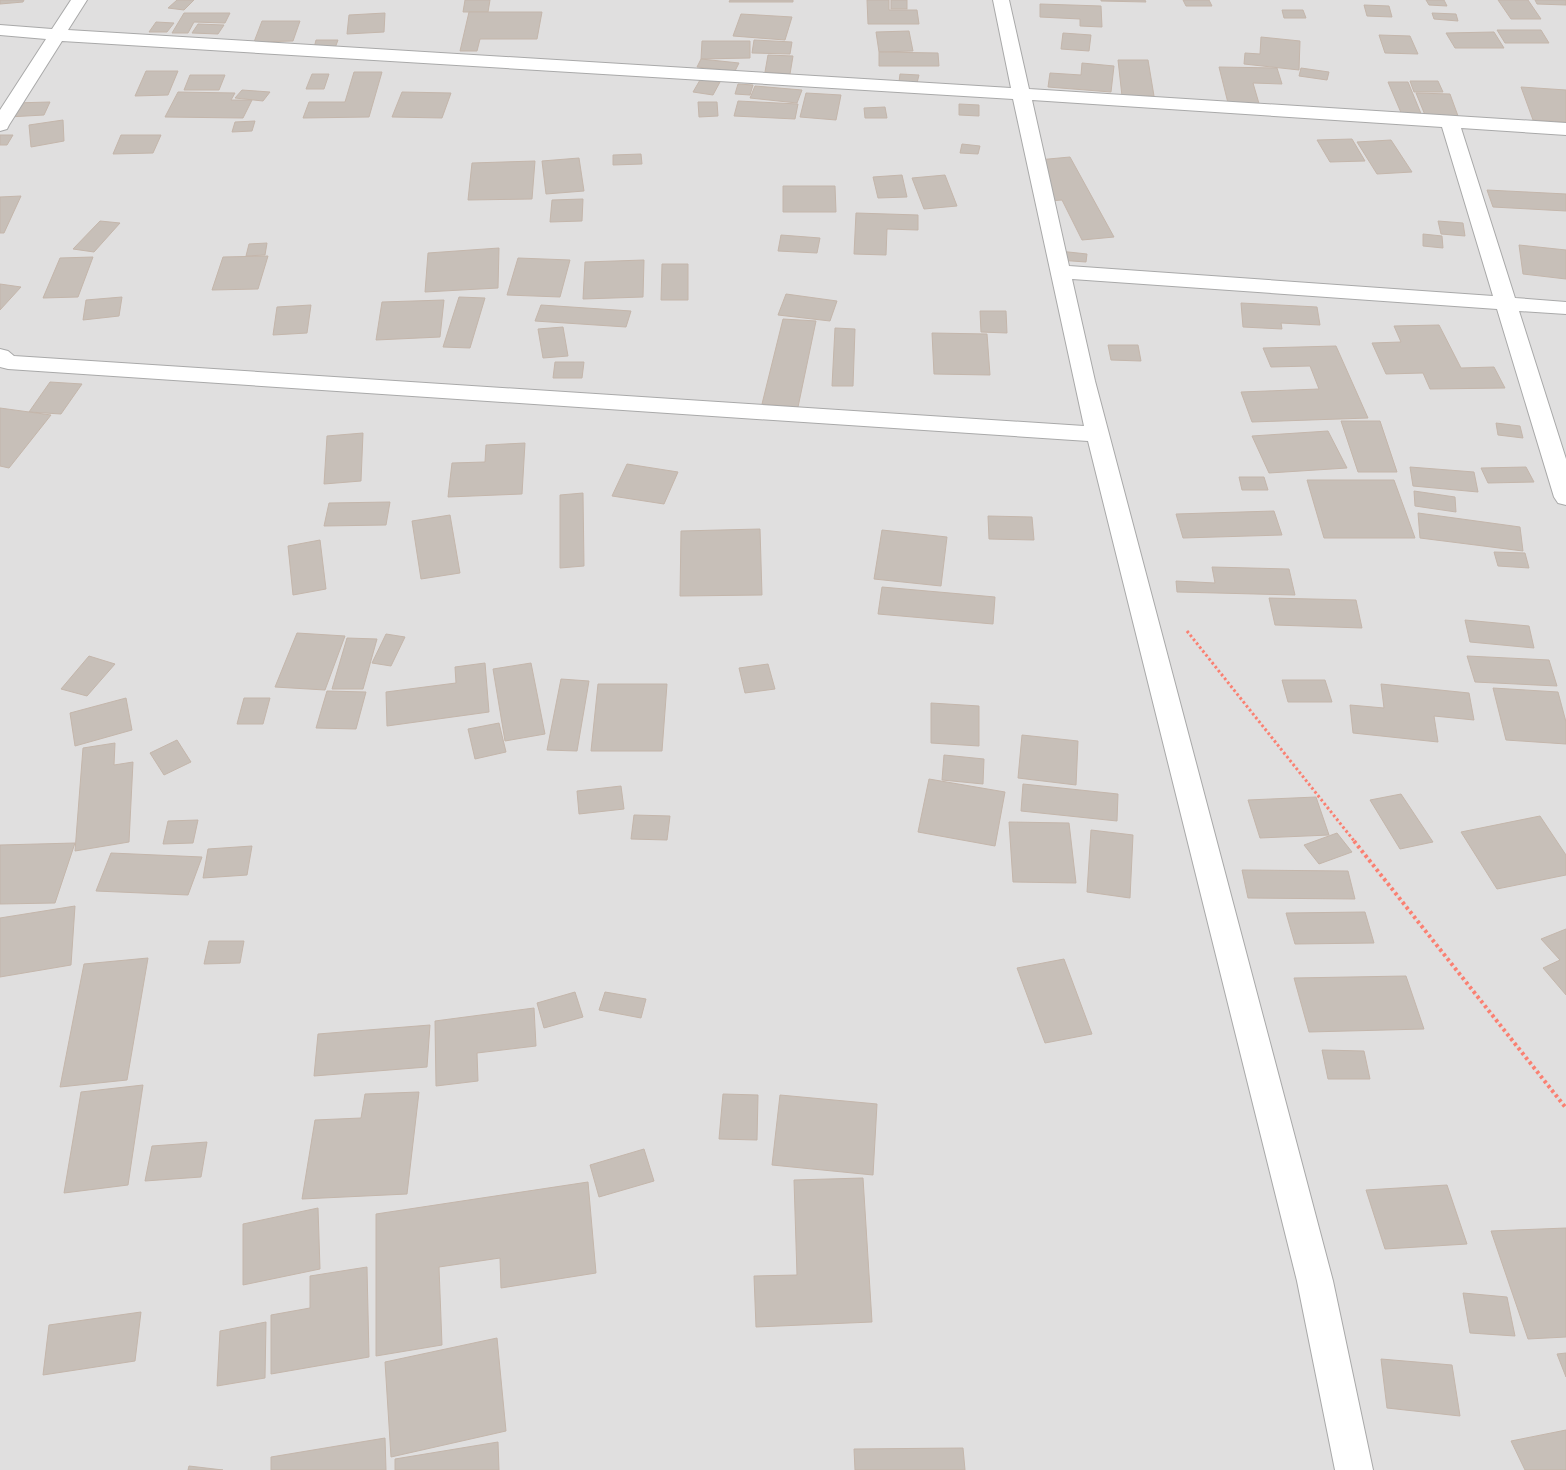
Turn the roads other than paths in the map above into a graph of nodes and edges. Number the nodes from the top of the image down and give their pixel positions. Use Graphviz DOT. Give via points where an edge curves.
graph roads {
  1 [pos="79,0"];
  2 [pos="1001,0"];
  3 [pos="0,30"];
  4 [pos="57,36"];
  5 [pos="1020,94"];
  6 [pos="1450,122"];
  7 [pos="0,125"];
  8 [pos="1566,130"];
  9 [pos="1060,272"];
  10 [pos="1507,304"];
  11 [pos="1566,308"];
  12 [pos="0,356"];
  13 [pos="1098,434"];
  14 [pos="1566,497"];
  15 [pos="1354,1470"];
  1 -- 4 [label="street"];
  2 -- 5 [label="street"];
  3 -- 4 [label="street"];
  4 -- 5 [label="street"];
  4 -- 7 [label="street"];
  5 -- 6 [label="street"];
  5 -- 9 [label="street"];
  6 -- 8 [label="street"];
  6 -- 10 [label="street"];
  9 -- 10 [label="street"];
  9 -- 13 [label="street"];
  10 -- 11 [label="street"];
  10 -- 14 [label="street"];
  12 -- 13 [label="street" via="8,362"];
  13 -- 15 [label="street" via="1315,1281"];
}
